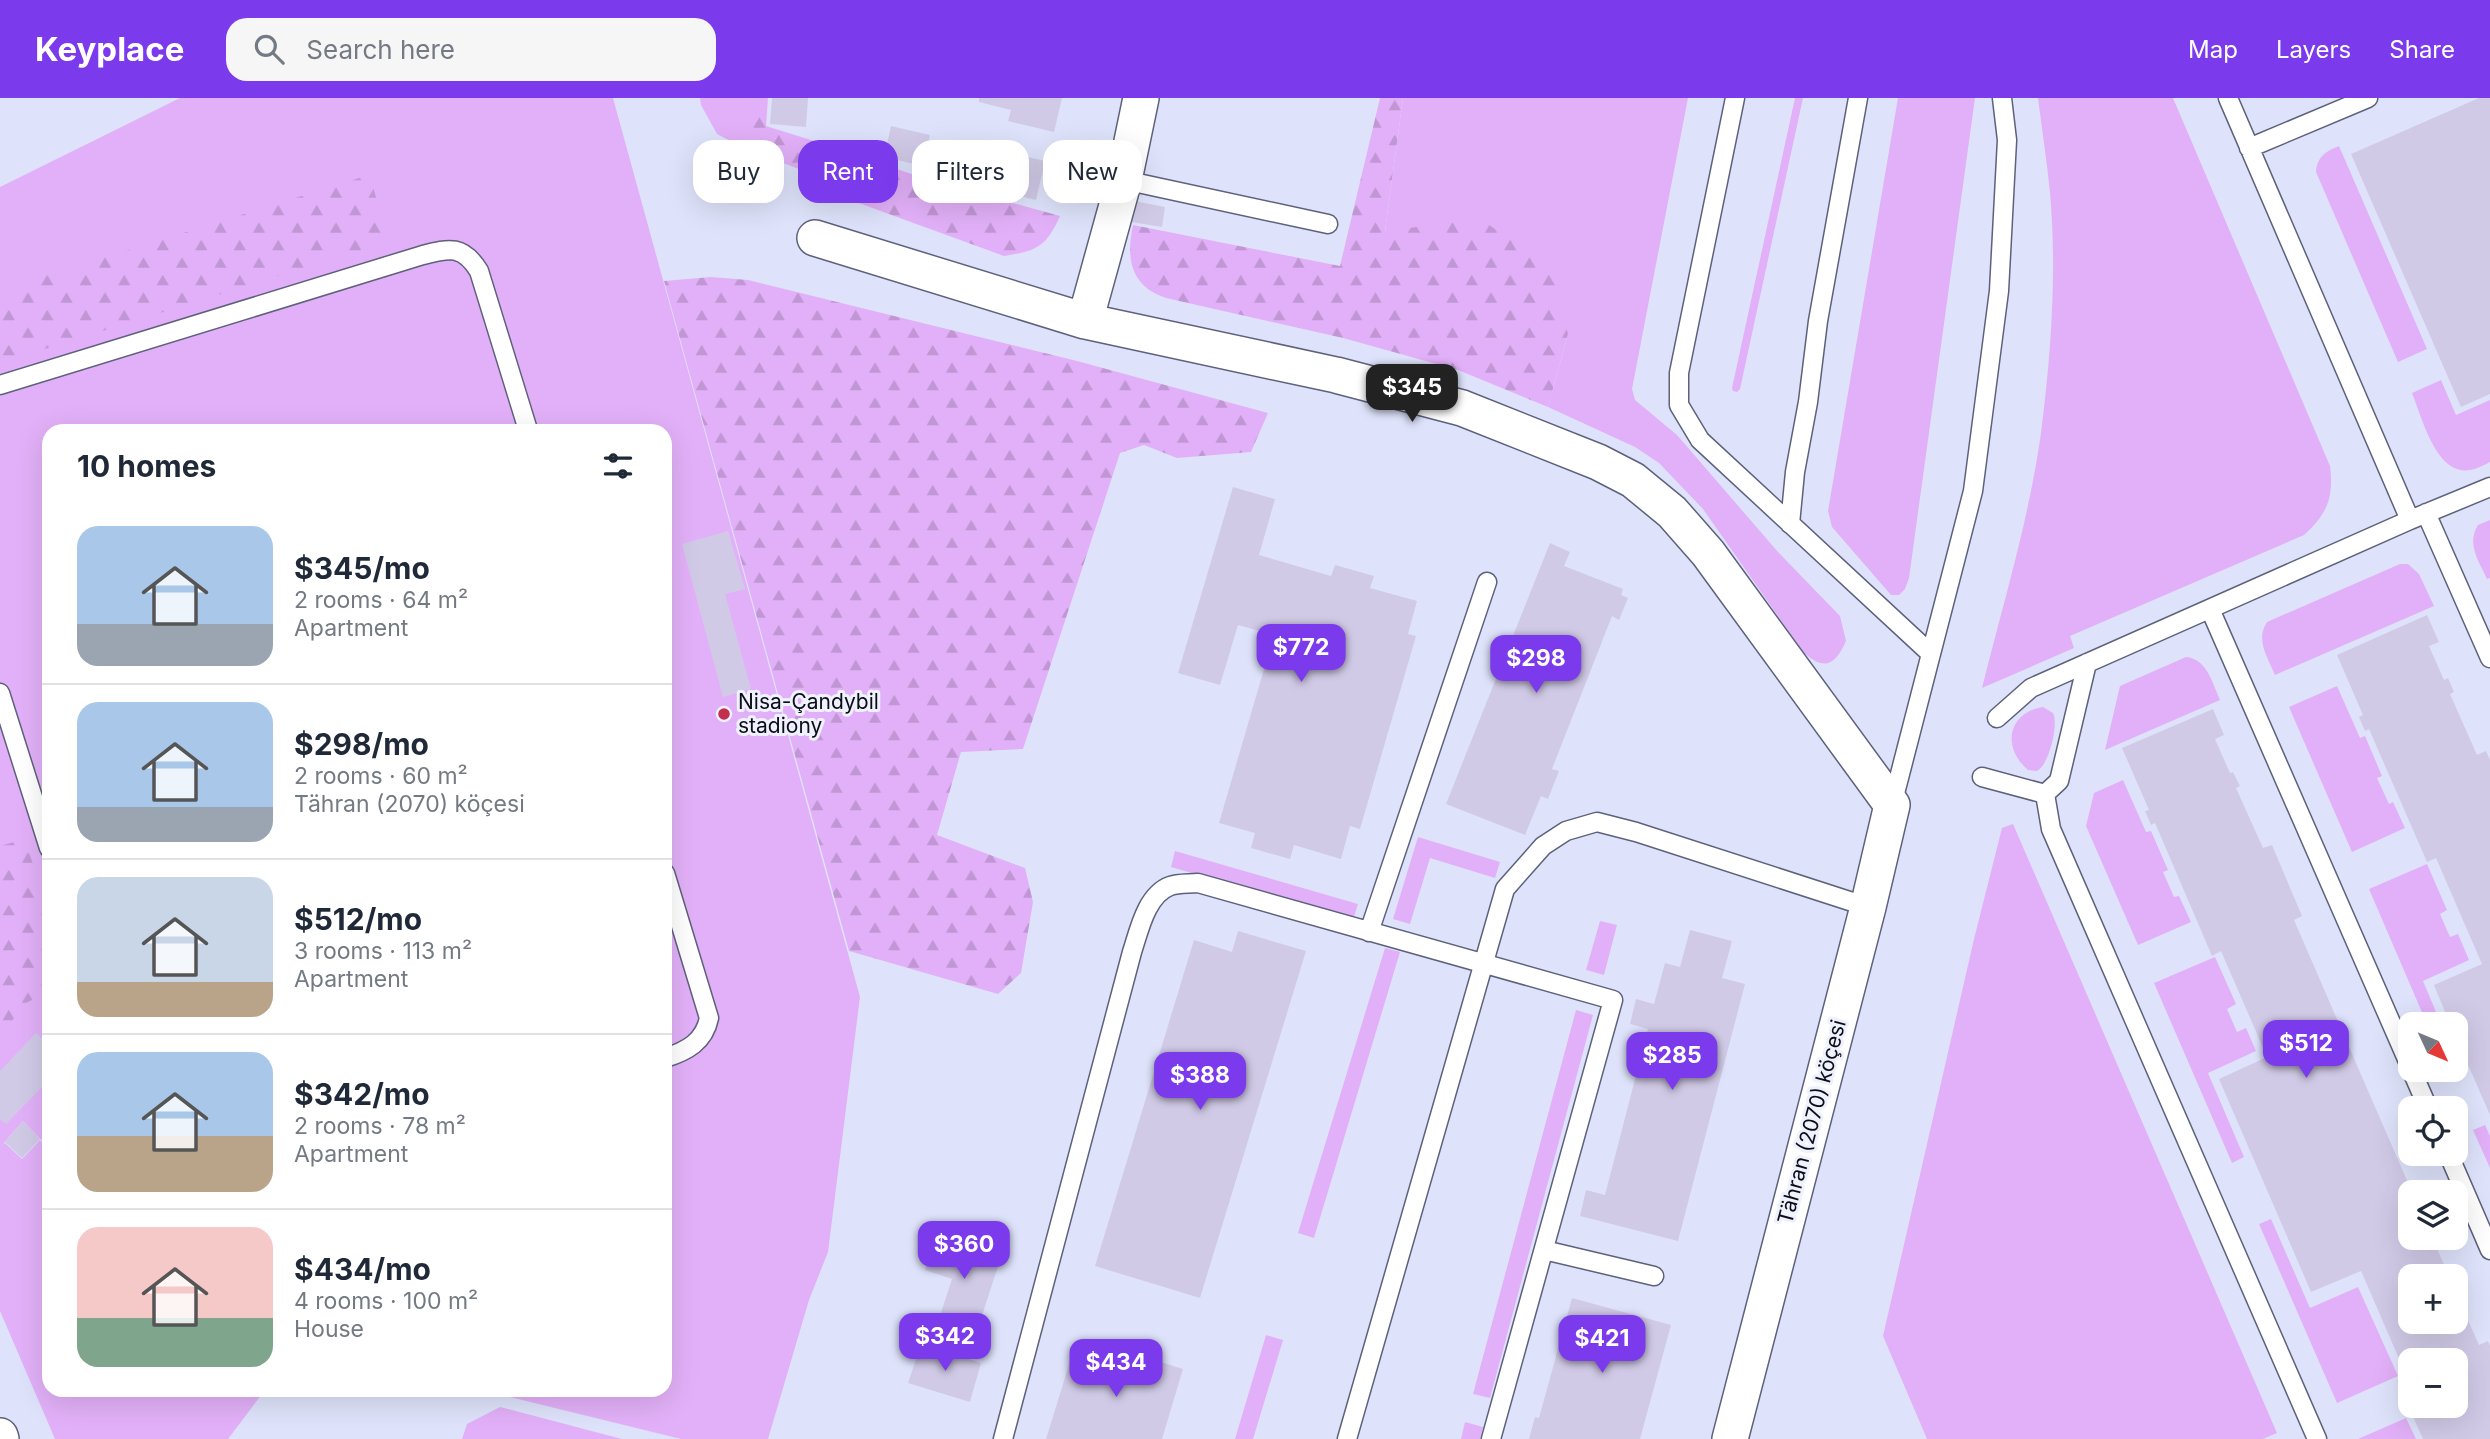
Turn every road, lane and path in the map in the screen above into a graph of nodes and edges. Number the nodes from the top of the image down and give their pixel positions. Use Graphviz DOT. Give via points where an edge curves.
graph roads {
  1 [pos="1140,98"];
  2 [pos="1735,98"];
  3 [pos="1858,98"];
  4 [pos="2002,98"];
  5 [pos="2228,98"];
  6 [pos="2368,98"];
  7 [pos="1132,140"];
  8 [pos="2249,148"];
  9 [pos="1142,184"];
  10 [pos="1118,203"];
  11 [pos="1328,225"];
  12 [pos="814,237"];
  13 [pos="1085,320"];
  14 [pos="0,384"];
  15 [pos="526,424"];
  16 [pos="2490,486"];
  17 [pos="2418,517"];
  18 [pos="1790,524"];
  19 [pos="1487,582"];
  20 [pos="2210,608"];
  21 [pos="1931,654"];
  22 [pos="2490,658"];
  23 [pos="2087,663"];
  24 [pos="0,693"];
  25 [pos="1997,718"];
  26 [pos="1982,777"];
  27 [pos="2045,794"];
  28 [pos="1892,805"];
  29 [pos="42,826"];
  30 [pos="672,896"];
  31 [pos="1868,907"];
  32 [pos="1369,932"];
  33 [pos="1484,963"];
  34 [pos="2398,1040"];
  35 [pos="672,1055"];
  36 [pos="2454,1166"];
  37 [pos="1544,1250"];
  38 [pos="2490,1250"];
  39 [pos="1654,1276"];
  40 [pos="1003,1439"];
  41 [pos="1347,1439"];
  42 [pos="1491,1439"];
  43 [pos="1730,1439"];
  44 [pos="2317,1439"];
  1 -- 7 [label="street"];
  2 -- 18 [label="lane" via="1679,373 1679,405 1700,440"];
  3 -- 18 [label="lane" via="1818,321"];
  4 -- 21 [label="lane" via="2007,140 1999,291 1973,491"];
  5 -- 8 [label="lane"];
  6 -- 8 [label="lane"];
  8 -- 17 [label="lane"];
  9 -- 11 [label="lane"];
  10 -- 13 [label="street"];
  12 -- 13 [label="street"];
  13 -- 28 [label="street" via="1462,408 1633,480 1672,512 1709,554"];
  14 -- 15 [label="lane" via="423,255 456,250 479,271"];
  16 -- 17 [label="lane"];
  17 -- 20 [label="lane"];
  17 -- 22 [label="lane"];
  18 -- 21 [label="lane"];
  19 -- 32 [label="lane"];
  20 -- 23 [label="lane"];
  20 -- 34 [label="lane"];
  21 -- 28 [label="lane"];
  23 -- 25 [label="lane" via="2031,688"];
  23 -- 27 [label="lane" via="2059,781"];
  24 -- 29 [label="lane"];
  26 -- 27 [label="lane"];
  27 -- 44 [label="lane" via="2051,828"];
  28 -- 31 [label="street, Tähran (2070) köçesi"];
  30 -- 35 [label="lane" via="709,1018 695,1045"];
  31 -- 33 [label="lane" via="1597,822 1566,831 1543,846 1506,889"];
  31 -- 43 [label="street, Tähran (2070) köçesi"];
  32 -- 33 [label="lane"];
  32 -- 40 [label="lane" via="1198,883 1169,886 1155,898 1132,952"];
  33 -- 37 [label="lane" via="1612,1000"];
  33 -- 41 [label="lane"];
  36 -- 38 [label="lane"];
  37 -- 39 [label="lane"];
  37 -- 42 [label="lane"];
}
